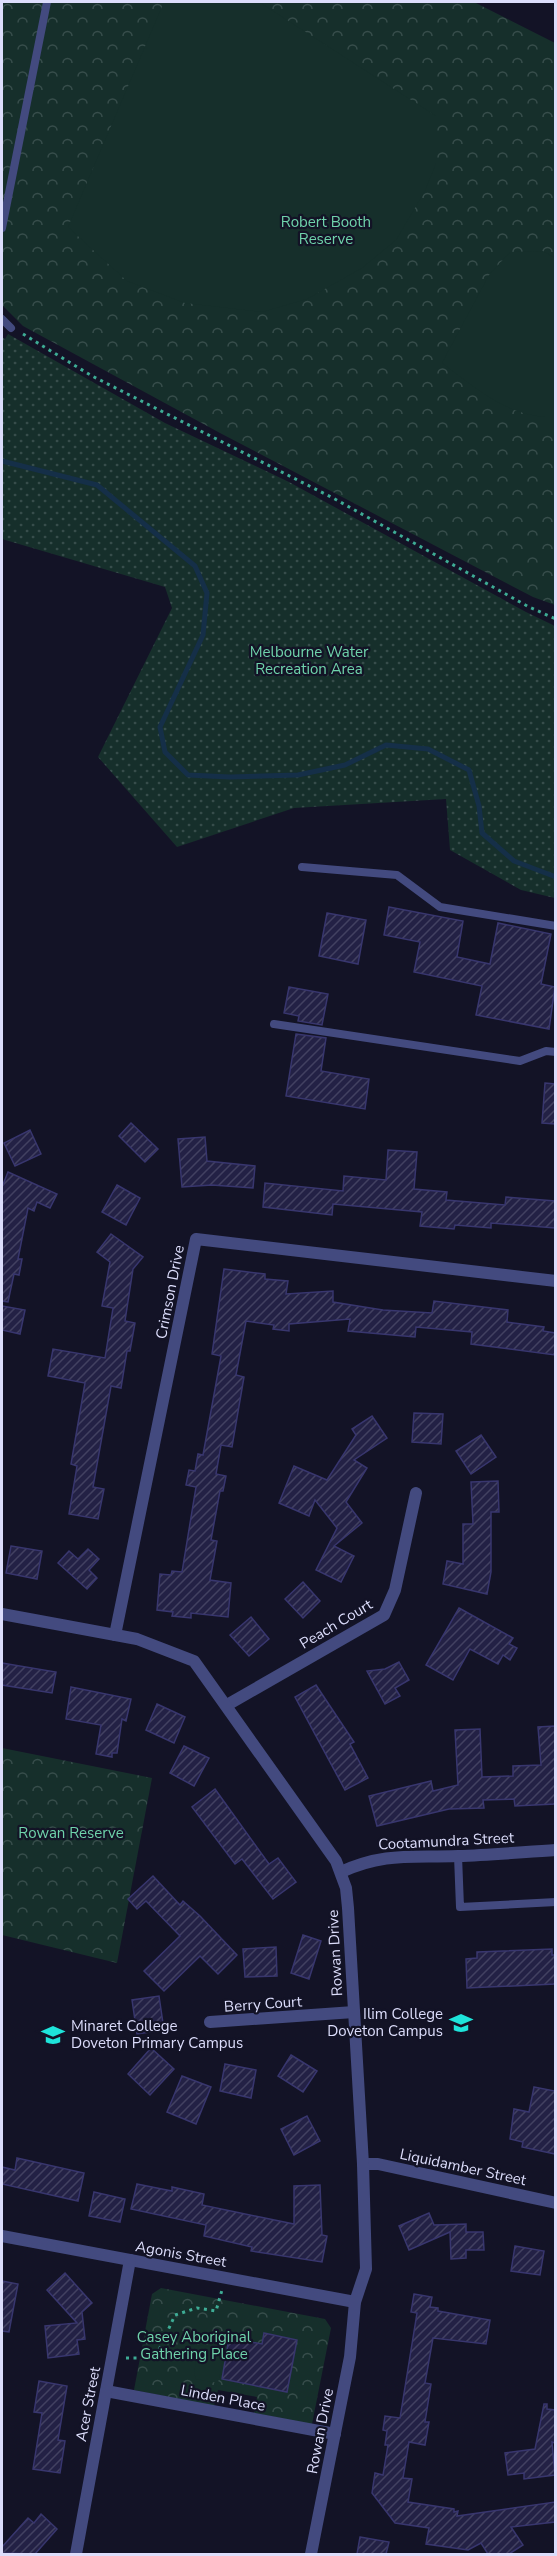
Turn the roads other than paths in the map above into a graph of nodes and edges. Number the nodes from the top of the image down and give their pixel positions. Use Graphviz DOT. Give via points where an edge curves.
graph roads {
  1 [pos="47,2"];
  2 [pos="2,228"];
  3 [pos="2,319"];
  4 [pos="11,328"];
  5 [pos="302,867"];
  6 [pos="555,926"];
  7 [pos="274,1024"];
  8 [pos="555,1052"];
  9 [pos="555,1281"];
  10 [pos="416,1493"];
  11 [pos="2,1614"];
  12 [pos="115,1635"];
  13 [pos="227,1705"];
  14 [pos="555,1850"];
  15 [pos="458,1856"];
  16 [pos="340,1872"];
  17 [pos="555,1902"];
  18 [pos="354,2012"];
  19 [pos="210,2022"];
  20 [pos="363,2164"];
  21 [pos="555,2203"];
  22 [pos="2,2236"];
  23 [pos="130,2260"];
  24 [pos="355,2302"];
  25 [pos="106,2391"];
  26 [pos="335,2434"];
  27 [pos="76,2554"];
  28 [pos="310,2554"];
  1 -- 2 [label="lane"];
  3 -- 4 [label="lane"];
  5 -- 6 [label="lane" via="397,875 440,907"];
  7 -- 8 [label="lane" via="520,1061 546,1051"];
  9 -- 12 [label="street, Crimson Drive" via="196,1239"];
  10 -- 13 [label="street, Peach Court" via="395,1590 384,1615"];
  11 -- 12 [label="street, Rowan Drive"];
  12 -- 13 [label="street, Rowan Drive" via="137,1639 194,1661"];
  13 -- 16 [label="street, Rowan Drive"];
  14 -- 15 [label="street, Cootamundra Street"];
  15 -- 16 [label="street, Cootamundra Street" via="387,1857"];
  15 -- 17 [label="lane" via="460,1907"];
  16 -- 18 [label="street, Rowan Drive" via="348,1908"];
  18 -- 19 [label="street, Berry Court"];
  18 -- 20 [label="street, Rowan Drive"];
  20 -- 21 [label="street, Liquidamber Street"];
  20 -- 24 [label="street, Rowan Drive" via="366,2269"];
  22 -- 23 [label="street, Agonis Street"];
  23 -- 24 [label="street, Agonis Street"];
  23 -- 25 [label="street, Acer Street"];
  24 -- 26 [label="street, Rowan Drive" via="350,2357"];
  25 -- 26 [label="street, Linden Place"];
  25 -- 27 [label="street, Acer Street"];
  26 -- 28 [label="street, Rowan Drive"];
}
